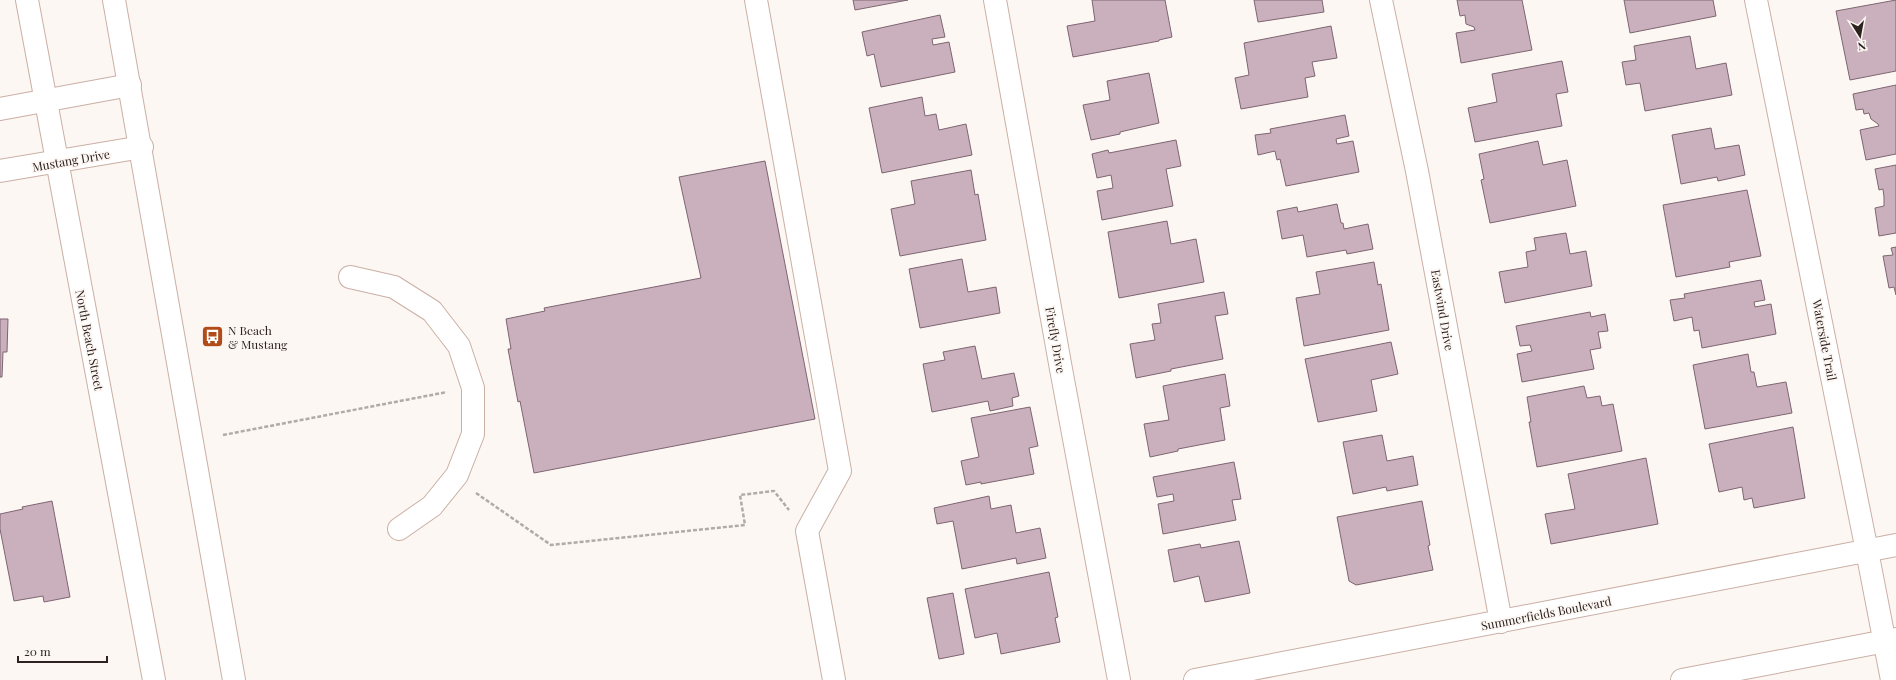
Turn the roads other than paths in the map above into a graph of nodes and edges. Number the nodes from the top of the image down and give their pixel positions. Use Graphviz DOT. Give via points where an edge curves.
graph roads {
  1 [pos="27,0"];
  2 [pos="114,0"];
  3 [pos="756,0"];
  4 [pos="995,0"];
  5 [pos="1381,0"];
  6 [pos="1756,0"];
  7 [pos="130,85"];
  8 [pos="46,101"];
  9 [pos="0,109"];
  10 [pos="142,147"];
  11 [pos="57,163"];
  12 [pos="0,171"];
  13 [pos="350,277"];
  14 [pos="399,529"];
  15 [pos="1896,545"];
  16 [pos="1867,551"];
  17 [pos="1500,622"];
  18 [pos="1890,640"];
  19 [pos="154,680"];
  20 [pos="234,680"];
  21 [pos="834,680"];
  22 [pos="1120,680"];
  23 [pos="1195,680"];
  24 [pos="1682,680"];
  25 [pos="1892,680"];
  1 -- 8 [label="street, North Beach Street"];
  2 -- 7 [label="street"];
  3 -- 21 [label="street" via="840,471 807,531"];
  4 -- 22 [label="street, Firefly Drive" via="1062,377"];
  5 -- 17 [label="street, Eastwind Drive" via="1417,171"];
  6 -- 16 [label="street, Waterside Trail"];
  7 -- 8 [label="street"];
  7 -- 10 [label="street"];
  8 -- 9 [label="street"];
  8 -- 11 [label="street, North Beach Street"];
  10 -- 11 [label="street, Mustang Drive"];
  10 -- 20 [label="street"];
  11 -- 12 [label="street, Mustang Drive"];
  11 -- 19 [label="street, North Beach Street"];
  13 -- 14 [label="street" via="394,287 432,311 459,346 473,388 473,434 457,476 432,506"];
  15 -- 16 [label="street, Summerfields Boulevard"];
  16 -- 17 [label="street, Summerfields Boulevard"];
  16 -- 18 [label="street, Waterside Trail"];
  17 -- 23 [label="street, Summerfields Boulevard"];
  18 -- 24 [label="street"];
  18 -- 25 [label="street, Waterside Trail"];
}
